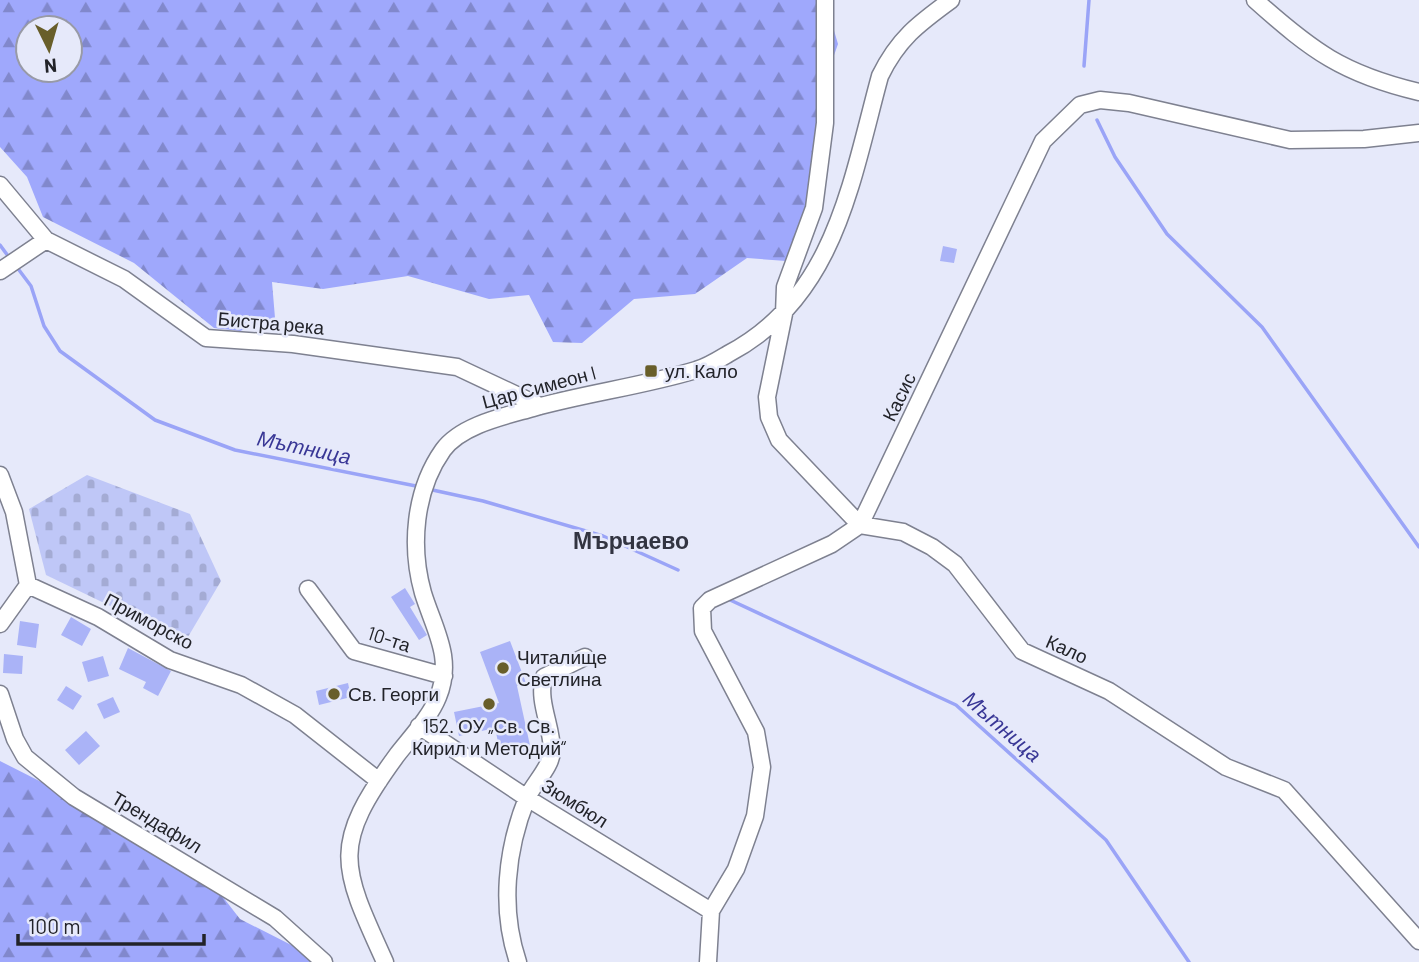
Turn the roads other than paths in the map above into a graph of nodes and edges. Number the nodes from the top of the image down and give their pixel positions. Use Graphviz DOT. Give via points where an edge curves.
graph roads {
  1 [pos="825,0"];
  2 [pos="951,0"];
  3 [pos="1255,0"];
  4 [pos="1419,92"];
  5 [pos="1419,133"];
  6 [pos="0,185"];
  7 [pos="46,240"];
  8 [pos="1,268"];
  9 [pos="784,314"];
  10 [pos="540,406"];
  11 [pos="0,475"];
  12 [pos="860,525"];
  13 [pos="28,585"];
  14 [pos="307,589"];
  15 [pos="0,624"];
  16 [pos="586,656"];
  17 [pos="444,676"];
  18 [pos="0,694"];
  19 [pos="419,726"];
  20 [pos="379,781"];
  21 [pos="527,798"];
  22 [pos="710,911"];
  23 [pos="1419,941"];
  24 [pos="324,962"];
  25 [pos="385,962"];
  26 [pos="518,962"];
  27 [pos="708,962"];
  1 -- 9 [label="street" via="825,123 814,208 785,287"];
  2 -- 9 [label="street, Цар Симеон I" via="909,31 891,54 880,76 839,226 814,273"];
  3 -- 4 [label="street" via="1318,54 1359,75"];
  5 -- 12 [label="street, Касис" via="1290,140 1129,103 1100,100 1080,105 1043,141"];
  6 -- 7 [label="street, Бистра река"];
  7 -- 8 [label="street"];
  7 -- 10 [label="street, Бистра река" via="124,279 206,338 293,344 457,367"];
  9 -- 10 [label="street, Цар Симеон I" via="757,339 699,369"];
  9 -- 12 [label="street" via="767,397 769,417 779,440"];
  10 -- 17 [label="street, Цар Симеон I" via="483,422 464,434 445,447 428,480 416,551 424,595 442,642"];
  11 -- 13 [label="street" via="14,512"];
  12 -- 22 [label="street" via="832,544 710,600 702,608 704,631 756,732 762,767 755,816 736,869"];
  12 -- 23 [label="street, Кало" via="903,532 942,554 963,573 1022,650 1034,658 1109,691 1226,767 1284,790"];
  13 -- 15 [label="street"];
  13 -- 20 [label="street, Приморско" via="98,617 170,660 241,685 295,715"];
  14 -- 17 [label="street, 10-та" via="354,651"];
  16 -- 21 [label="street" via="544,677 541,687 553,754"];
  17 -- 19 [label="street, Цар Симеон I" via="438,698"];
  18 -- 24 [label="street, Трендафил" via="25,757 74,797 275,918"];
  19 -- 20 [label="street, Цар Симеон I"];
  19 -- 21 [label="street, Зюмбюл"];
  20 -- 25 [label="street, Цар Симеон I" via="348,841 359,906"];
  21 -- 22 [label="street, Зюмбюл"];
  21 -- 26 [label="street" via="508,867 509,934"];
  22 -- 27 [label="street"];
}
